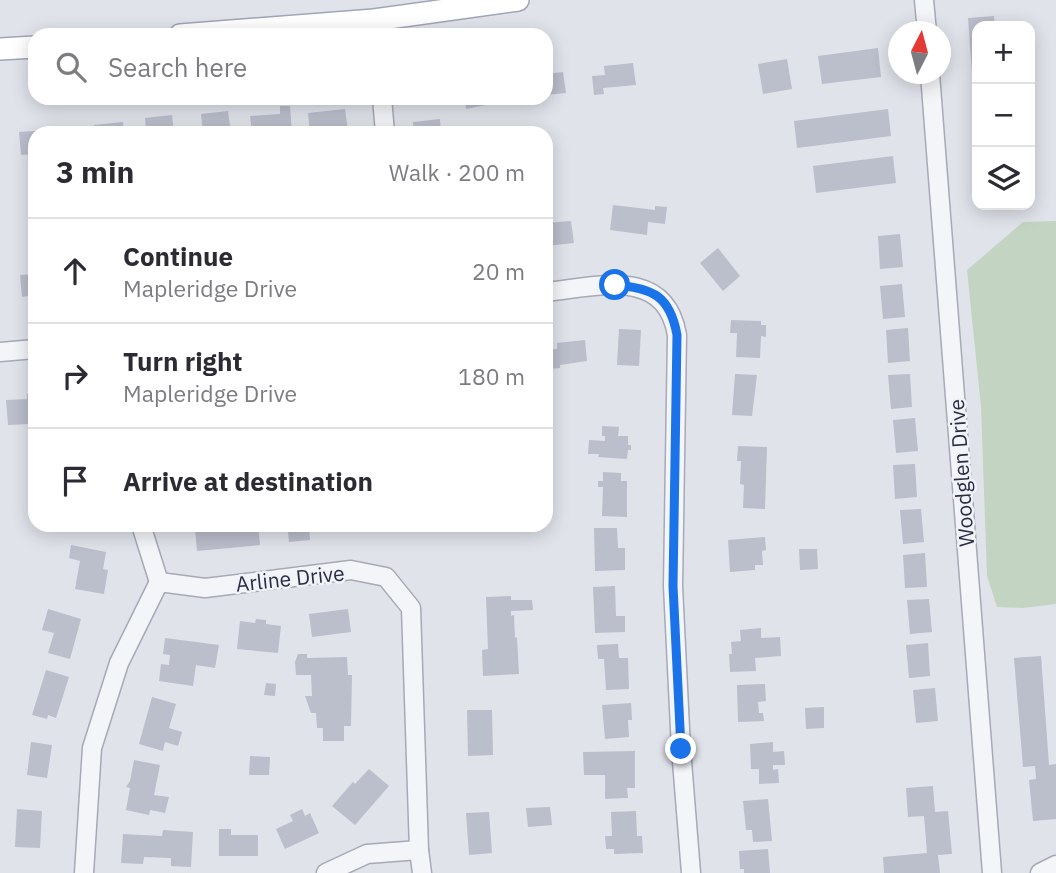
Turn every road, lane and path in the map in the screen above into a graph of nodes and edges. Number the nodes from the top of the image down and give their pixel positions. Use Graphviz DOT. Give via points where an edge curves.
graph roads {
  1 [pos="518,0"];
  2 [pos="924,0"];
  3 [pos="926,21"];
  4 [pos="375,27"];
  5 [pos="351,28"];
  6 [pos="28,48"];
  7 [pos="0,50"];
  8 [pos="931,84"];
  9 [pos="383,105"];
  10 [pos="384,126"];
  11 [pos="553,291"];
  12 [pos="28,349"];
  13 [pos="0,352"];
  14 [pos="143,532"];
  15 [pos="159,582"];
  16 [pos="419,850"];
  17 [pos="1056,864"];
  18 [pos="84,873"];
  19 [pos="326,873"];
  20 [pos="422,873"];
  21 [pos="691,873"];
  22 [pos="992,873"];
  23 [pos="1040,873"];
  1 -- 4 [label="main road"];
  2 -- 3 [label="street"];
  4 -- 5 [label="main road"];
  6 -- 7 [label="main road"];
  8 -- 22 [label="street, Woodglen Drive"];
  9 -- 10 [label="street"];
  11 -- 21 [label="street" via="636,287 662,300 674,319 673,586"];
  12 -- 13 [label="street"];
  14 -- 15 [label="street"];
  15 -- 16 [label="street, Arline Drive" via="205,588 351,570 386,577 411,608"];
  15 -- 18 [label="street" via="119,663 92,748"];
  16 -- 19 [label="street" via="367,854"];
  16 -- 20 [label="street, Arline Drive"];
  17 -- 23 [label="street"];
}
